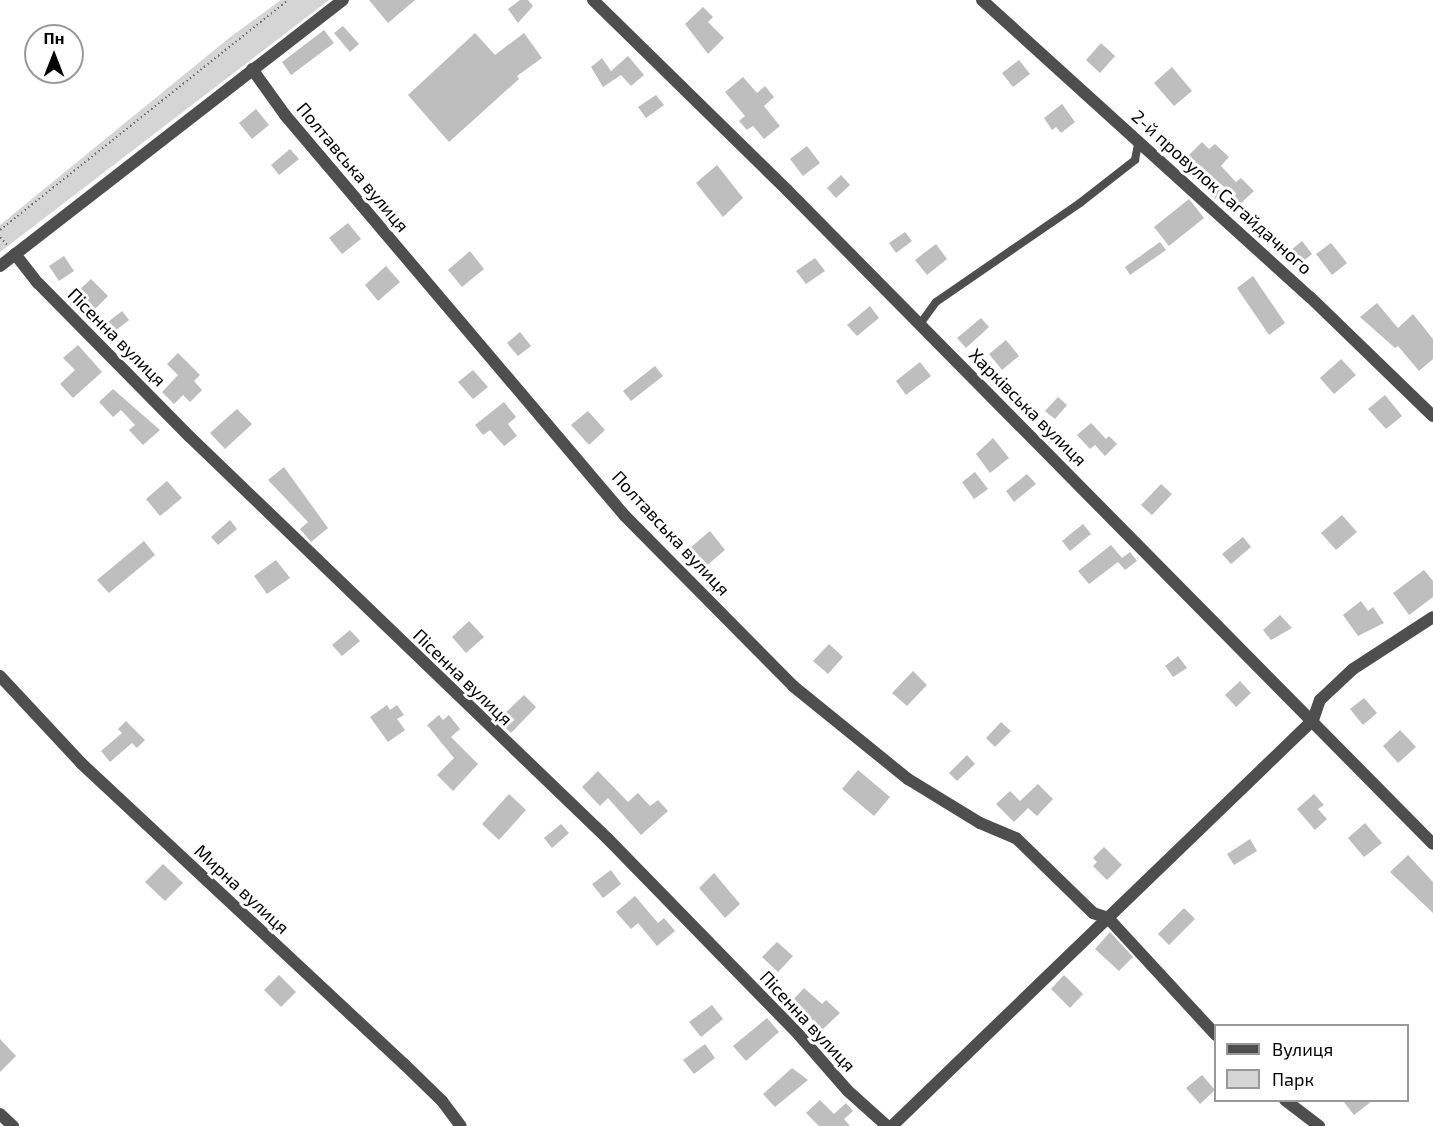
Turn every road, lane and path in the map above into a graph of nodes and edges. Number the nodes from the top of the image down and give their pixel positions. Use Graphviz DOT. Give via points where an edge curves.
graph roads {
  1 [pos="288,0"];
  2 [pos="343,0"];
  3 [pos="593,0"];
  4 [pos="982,0"];
  5 [pos="252,69"];
  6 [pos="1139,140"];
  7 [pos="0,230"];
  8 [pos="15,254"];
  9 [pos="0,266"];
  10 [pos="920,324"];
  11 [pos="1433,416"];
  12 [pos="1433,617"];
  13 [pos="0,676"];
  14 [pos="1313,720"];
  15 [pos="1433,844"];
  16 [pos="1108,918"];
  17 [pos="1214,1034"];
  18 [pos="1286,1102"];
  19 [pos="0,1114"];
  20 [pos="13,1126"];
  21 [pos="461,1126"];
  22 [pos="890,1126"];
  23 [pos="1319,1126"];
  1 -- 7 [label="path"];
  2 -- 5 [label="street"];
  3 -- 10 [label="street, Харківська вулиця"];
  4 -- 6 [label="street, 2-й провулок Сагайдачного"];
  5 -- 8 [label="street"];
  5 -- 16 [label="street, Полтавська вулиця" via="285,115 625,516 793,686 908,779 980,823 1016,838 1093,913"];
  6 -- 10 [label="lane" via="1135,160 936,303"];
  6 -- 11 [label="street, 2-й провулок Сагайдачного"];
  8 -- 9 [label="street"];
  8 -- 22 [label="street, Пісенна вулиця" via="38,283 190,437 607,838 799,1035 848,1091"];
  10 -- 14 [label="street, Харківська вулиця"];
  12 -- 14 [label="street" via="1353,669 1320,700"];
  13 -- 21 [label="street, Мирна вулиця" via="81,763 427,1086"];
  14 -- 15 [label="street, Харківська вулиця"];
  14 -- 16 [label="street"];
  16 -- 17 [label="street, Полтавська вулиця"];
  16 -- 22 [label="street"];
  18 -- 23 [label="street"];
  19 -- 20 [label="street"];
}
